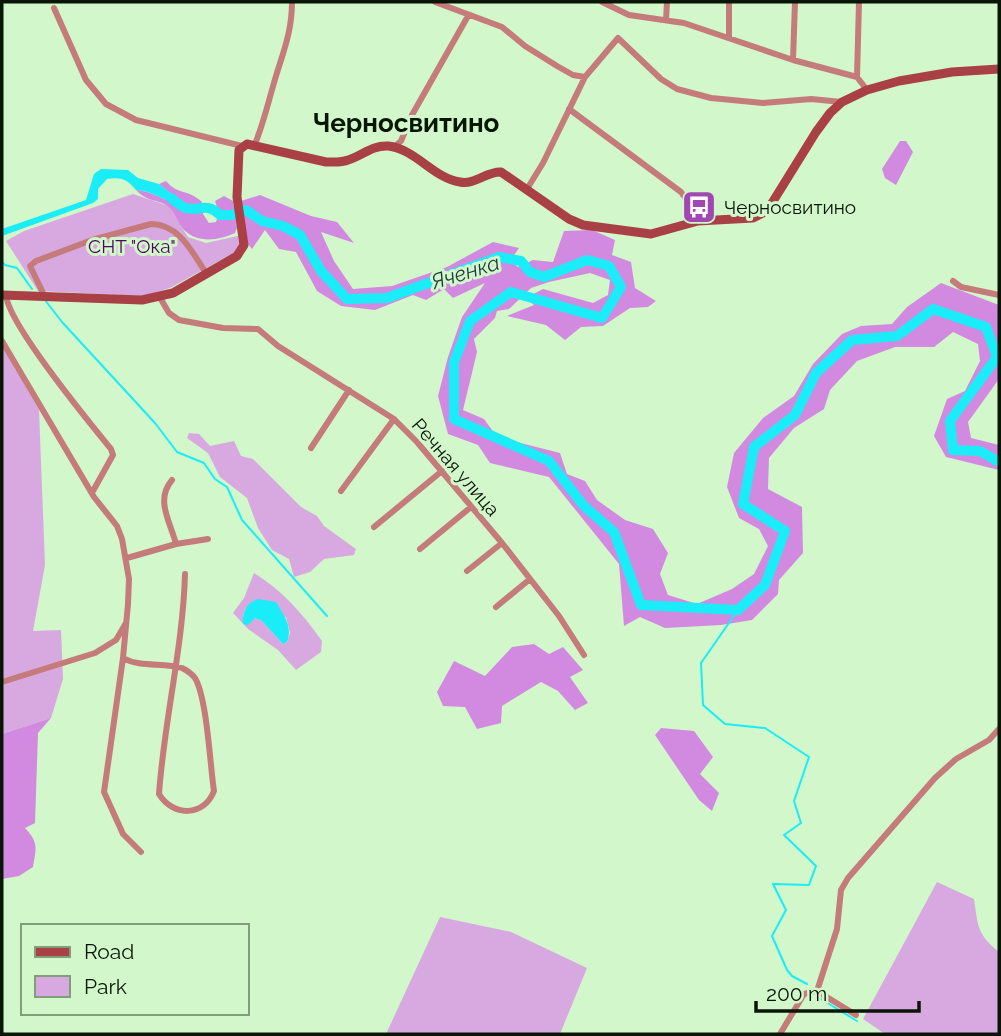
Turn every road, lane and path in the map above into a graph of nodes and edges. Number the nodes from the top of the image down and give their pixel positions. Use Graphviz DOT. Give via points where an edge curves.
graph roads {
  1 [pos="292,2"];
  2 [pos="435,2"];
  3 [pos="603,2"];
  4 [pos="667,2"];
  5 [pos="729,2"];
  6 [pos="794,2"];
  7 [pos="859,2"];
  8 [pos="54,8"];
  9 [pos="468,16"];
  10 [pos="666,20"];
  11 [pos="729,38"];
  12 [pos="793,60"];
  13 [pos="999,69"];
  14 [pos="585,77"];
  15 [pos="857,77"];
  16 [pos="867,90"];
  17 [pos="842,102"];
  18 [pos="569,109"];
  19 [pos="255,144"];
  20 [pos="242,146"];
  21 [pos="394,147"];
  22 [pos="527,189"];
  23 [pos="694,222"];
  24 [pos="206,273"];
  25 [pos="953,281"];
  26 [pos="4,295"];
  27 [pos="159,296"];
  28 [pos="999,296"];
  29 [pos="45,297"];
  30 [pos="2,341"];
  31 [pos="349,390"];
  32 [pos="394,419"];
  33 [pos="311,448"];
  34 [pos="442,471"];
  35 [pos="172,480"];
  36 [pos="93,491"];
  37 [pos="341,491"];
  38 [pos="471,507"];
  39 [pos="374,527"];
  40 [pos="208,539"];
  41 [pos="502,543"];
  42 [pos="176,544"];
  43 [pos="420,549"];
  44 [pos="127,558"];
  45 [pos="467,571"];
  46 [pos="185,574"];
  47 [pos="530,579"];
  48 [pos="496,607"];
  49 [pos="127,621"];
  50 [pos="584,655"];
  51 [pos="123,658"];
  52 [pos="174,668"];
  53 [pos="2,682"];
  54 [pos="999,729"];
  55 [pos="141,852"];
  56 [pos="817,990"];
  57 [pos="856,1015"];
  58 [pos="780,1034"];
  1 -- 19 [label="street" via="289,33"];
  2 -- 9 [label="street"];
  3 -- 10 [label="street" via="629,15"];
  4 -- 10 [label="street"];
  5 -- 11 [label="street"];
  6 -- 12 [label="street"];
  7 -- 15 [label="street"];
  8 -- 20 [label="street" via="86,80 106,104 136,120"];
  9 -- 14 [label="street" via="502,27 557,66"];
  9 -- 21 [label="street"];
  10 -- 11 [label="street"];
  11 -- 12 [label="street"];
  12 -- 15 [label="street"];
  13 -- 16 [label="street" via="947,72"];
  14 -- 17 [label="street" via="618,38 677,89 762,103"];
  14 -- 18 [label="street"];
  15 -- 16 [label="street"];
  16 -- 17 [label="street"];
  17 -- 23 [label="street" via="816,132 763,213 753,218"];
  18 -- 22 [label="street"];
  18 -- 23 [label="street" via="681,192 695,211"];
  19 -- 20 [label="street"];
  19 -- 21 [label="street" via="326,162 349,160 375,147"];
  20 -- 24 [label="street" via="237,197 244,245 237,256"];
  21 -- 22 [label="street" via="452,180 470,182 492,171 501,172"];
  22 -- 23 [label="street" via="583,225 651,234"];
  24 -- 27 [label="street"];
  24 -- 29 [label="street" via="181,237 161,224 151,224 36,261 30,267"];
  25 -- 28 [label="street"];
  26 -- 29 [label="street"];
  26 -- 36 [label="street" via="25,335 111,449 113,454"];
  27 -- 29 [label="street" via="142,300"];
  27 -- 31 [label="street, Речная улица" via="179,320 258,329"];
  30 -- 36 [label="street"];
  31 -- 32 [label="street, Речная улица"];
  31 -- 33 [label="street"];
  32 -- 34 [label="street, Речная улица"];
  32 -- 37 [label="street"];
  34 -- 38 [label="street, Речная улица"];
  34 -- 39 [label="street"];
  35 -- 42 [label="street" via="165,488 163,507"];
  36 -- 44 [label="street" via="117,526"];
  38 -- 41 [label="street, Речная улица"];
  38 -- 43 [label="street"];
  40 -- 42 [label="street"];
  41 -- 45 [label="street"];
  41 -- 47 [label="street, Речная улица"];
  42 -- 44 [label="street"];
  44 -- 49 [label="street"];
  46 -- 52 [label="street"];
  47 -- 48 [label="street"];
  47 -- 50 [label="street, Речная улица"];
  49 -- 51 [label="street"];
  49 -- 53 [label="street" via="116,640 95,653"];
  51 -- 52 [label="street"];
  51 -- 55 [label="street" via="104,792 123,834"];
  52 -- 52 [label="street" via="159,794 170,808 186,811 205,804 214,790 202,697 194,676"];
  54 -- 56 [label="street" via="935,778 848,878 841,890 837,929"];
  56 -- 57 [label="street"];
  56 -- 58 [label="street" via="804,994"];
}
